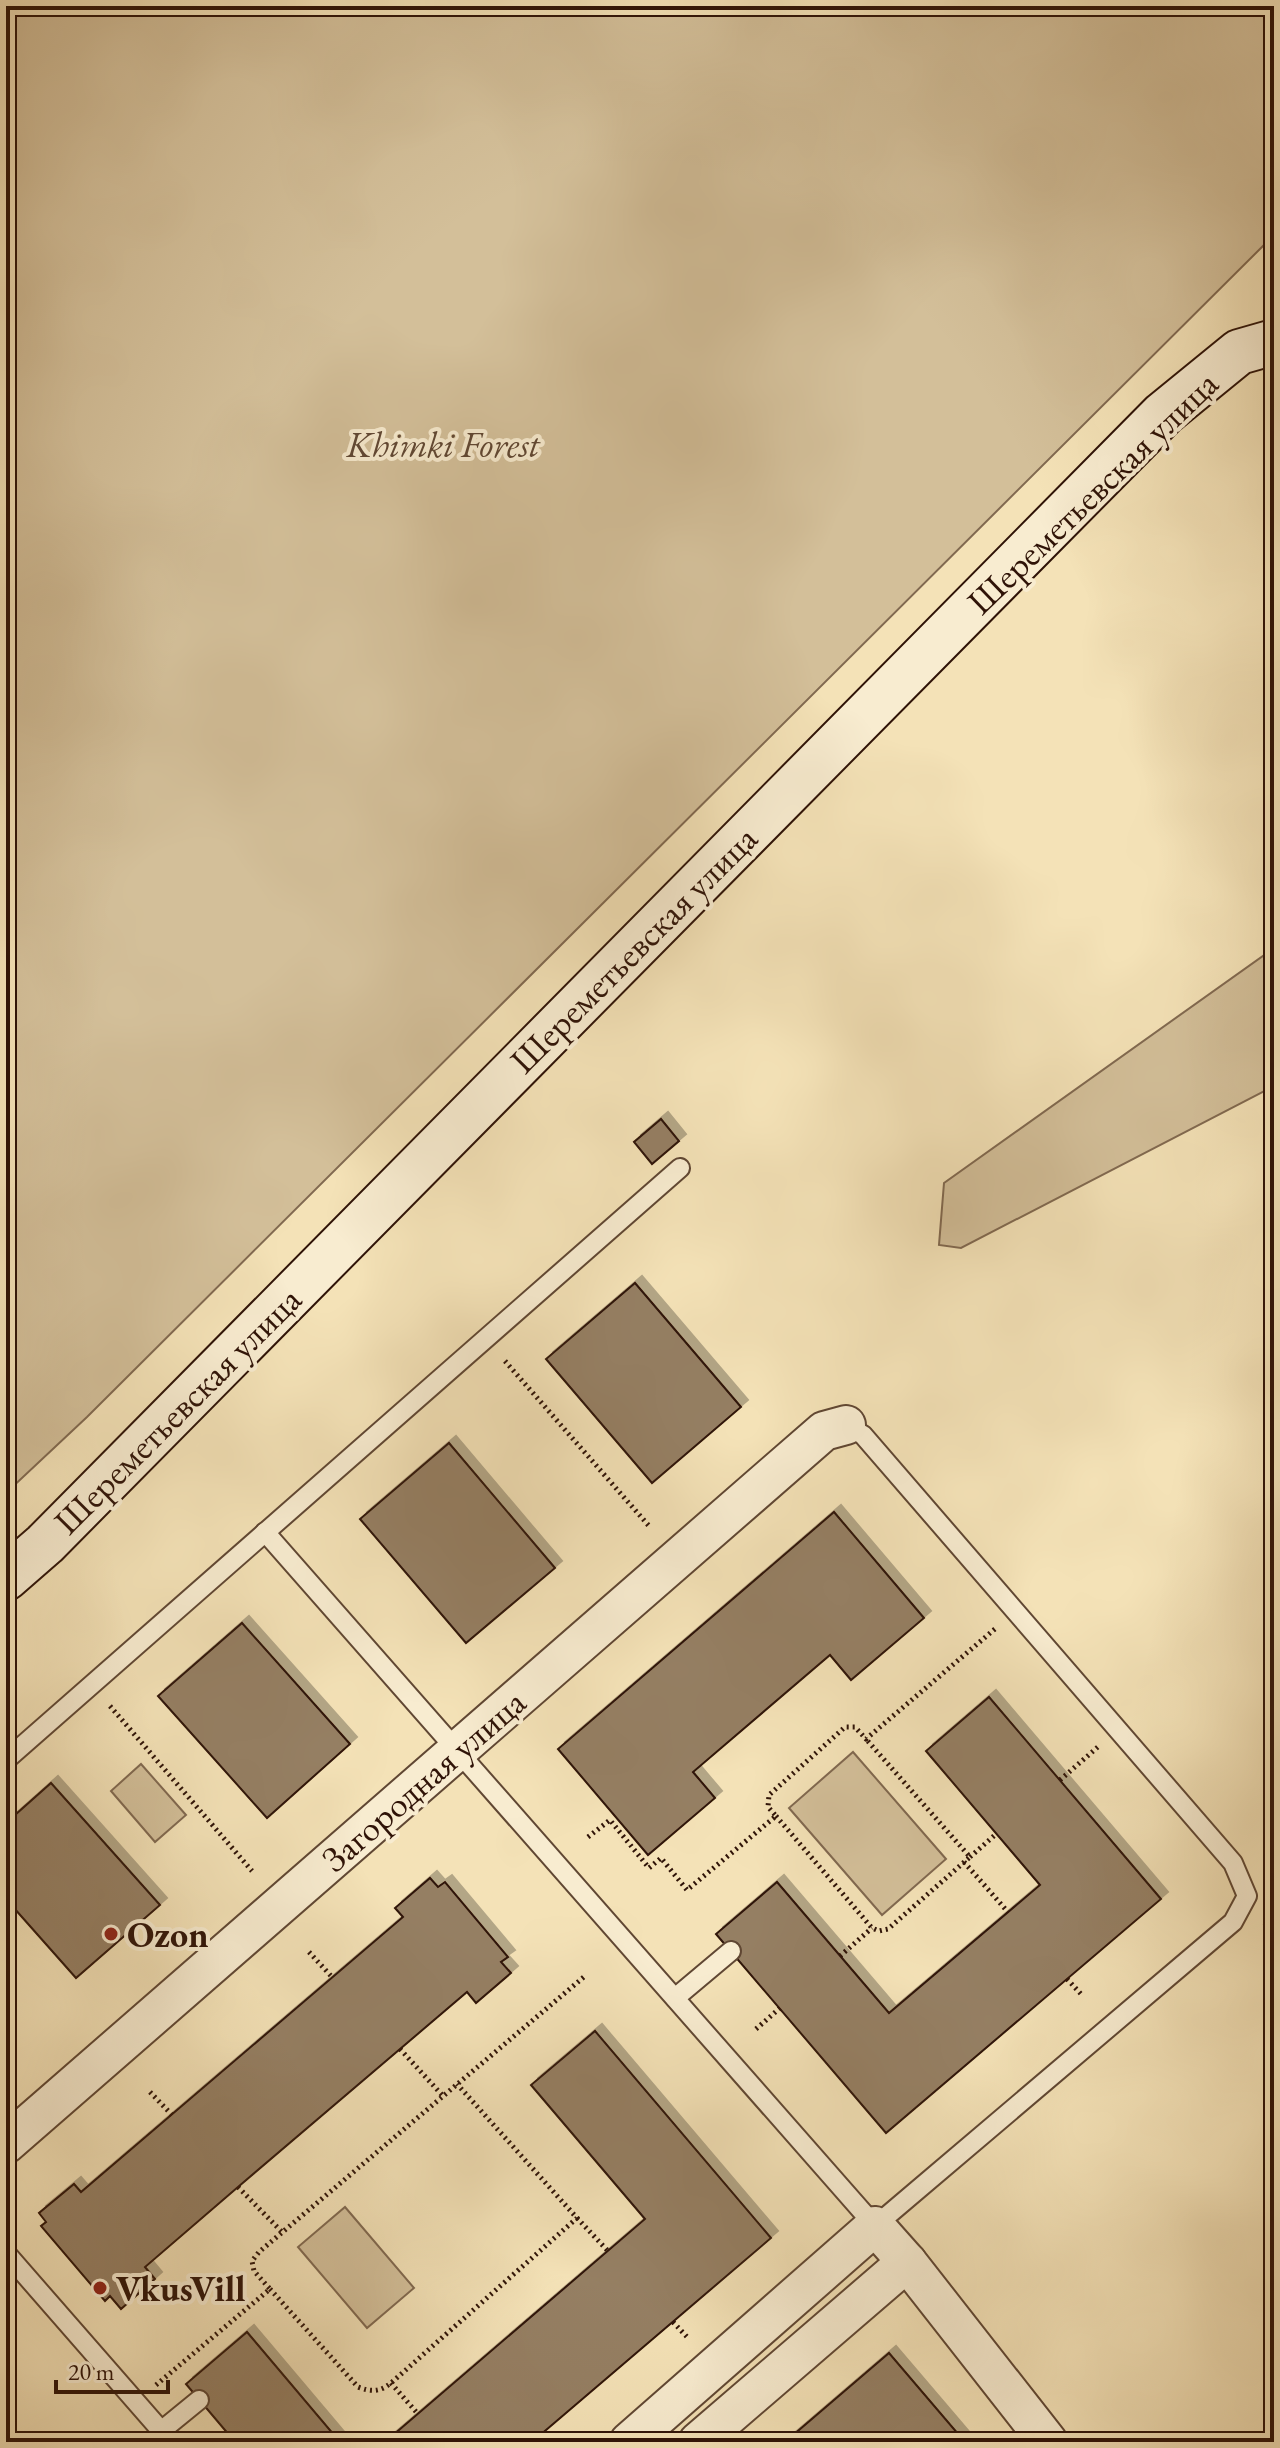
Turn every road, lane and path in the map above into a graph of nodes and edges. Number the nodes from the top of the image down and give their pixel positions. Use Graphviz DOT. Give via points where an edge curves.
graph roads {
  1 [pos="1274,342"];
  2 [pos="680,1168"];
  3 [pos="505,1361"];
  4 [pos="846,1425"];
  5 [pos="649,1526"];
  6 [pos="265,1532"];
  7 [pos="6,1578"];
  8 [pos="1015,1612"];
  9 [pos="110,1706"];
  10 [pos="1118,1730"];
  11 [pos="866,1739"];
  12 [pos="457,1750"];
  13 [pos="6,1760"];
  14 [pos="1060,1780"];
  15 [pos="776,1816"];
  16 [pos="996,1834"];
  17 [pos="588,1837"];
  18 [pos="967,1859"];
  19 [pos="252,1871"];
  20 [pos="1008,1912"];
  21 [pos="872,1928"];
  22 [pos="731,1951"];
  23 [pos="309,1952"];
  24 [pos="840,1956"];
  25 [pos="585,1976"];
  26 [pos="332,1977"];
  27 [pos="1067,1979"];
  28 [pos="1081,1994"];
  29 [pos="675,1998"];
  30 [pos="780,2008"];
  31 [pos="756,2029"];
  32 [pos="400,2049"];
  33 [pos="457,2084"];
  34 [pos="150,2092"];
  35 [pos="443,2096"];
  36 [pos="172,2115"];
  37 [pos="6,2144"];
  38 [pos="238,2187"];
  39 [pos="577,2218"];
  40 [pos="875,2226"];
  41 [pos="282,2233"];
  42 [pos="608,2251"];
  43 [pos="6,2253"];
  44 [pos="907,2262"];
  45 [pos="270,2289"];
  46 [pos="673,2322"];
  47 [pos="689,2339"];
  48 [pos="391,2383"];
  49 [pos="156,2385"];
  50 [pos="199,2400"];
  51 [pos="418,2414"];
  52 [pos="166,2436"];
  53 [pos="629,2442"];
  54 [pos="698,2442"];
  55 [pos="1048,2442"];
  1 -- 7 [label="main road, Шереметьевская улица" via="1239,352 1163,414"];
  2 -- 6 [label="lane"];
  3 -- 5 [label="path"];
  4 -- 8 [label="lane" via="863,1435"];
  4 -- 12 [label="street, Загородная улица" via="824,1431"];
  6 -- 12 [label="lane"];
  6 -- 13 [label="lane"];
  8 -- 10 [label="lane"];
  8 -- 11 [label="path"];
  9 -- 19 [label="path"];
  10 -- 14 [label="path"];
  10 -- 40 [label="lane" via="1233,1863 1247,1896 1233,1922"];
  11 -- 15 [label="path" via="855,1727 845,1727 769,1795 768,1807"];
  11 -- 18 [label="path"];
  12 -- 29 [label="lane"];
  12 -- 37 [label="street, Загородная улица"];
  15 -- 17 [label="path" via="687,1890 661,1858 649,1868 610,1820"];
  15 -- 21 [label="path"];
  16 -- 18 [label="path"];
  18 -- 20 [label="path"];
  18 -- 21 [label="path" via="888,1929"];
  21 -- 24 [label="path"];
  22 -- 29 [label="lane"];
  23 -- 26 [label="path"];
  25 -- 33 [label="path"];
  27 -- 28 [label="path"];
  29 -- 40 [label="lane"];
  30 -- 31 [label="path"];
  32 -- 35 [label="path"];
  33 -- 35 [label="path"];
  33 -- 39 [label="path"];
  34 -- 36 [label="path"];
  35 -- 41 [label="path"];
  38 -- 41 [label="path"];
  39 -- 42 [label="path"];
  39 -- 48 [label="path"];
  40 -- 44 [label="street"];
  40 -- 53 [label="street"];
  41 -- 45 [label="path" via="252,2261"];
  43 -- 52 [label="lane"];
  44 -- 54 [label="street"];
  44 -- 55 [label="street"];
  45 -- 48 [label="path" via="358,2387 370,2392"];
  45 -- 49 [label="path"];
  46 -- 47 [label="path"];
  48 -- 51 [label="path"];
  50 -- 52 [label="lane"];
}
